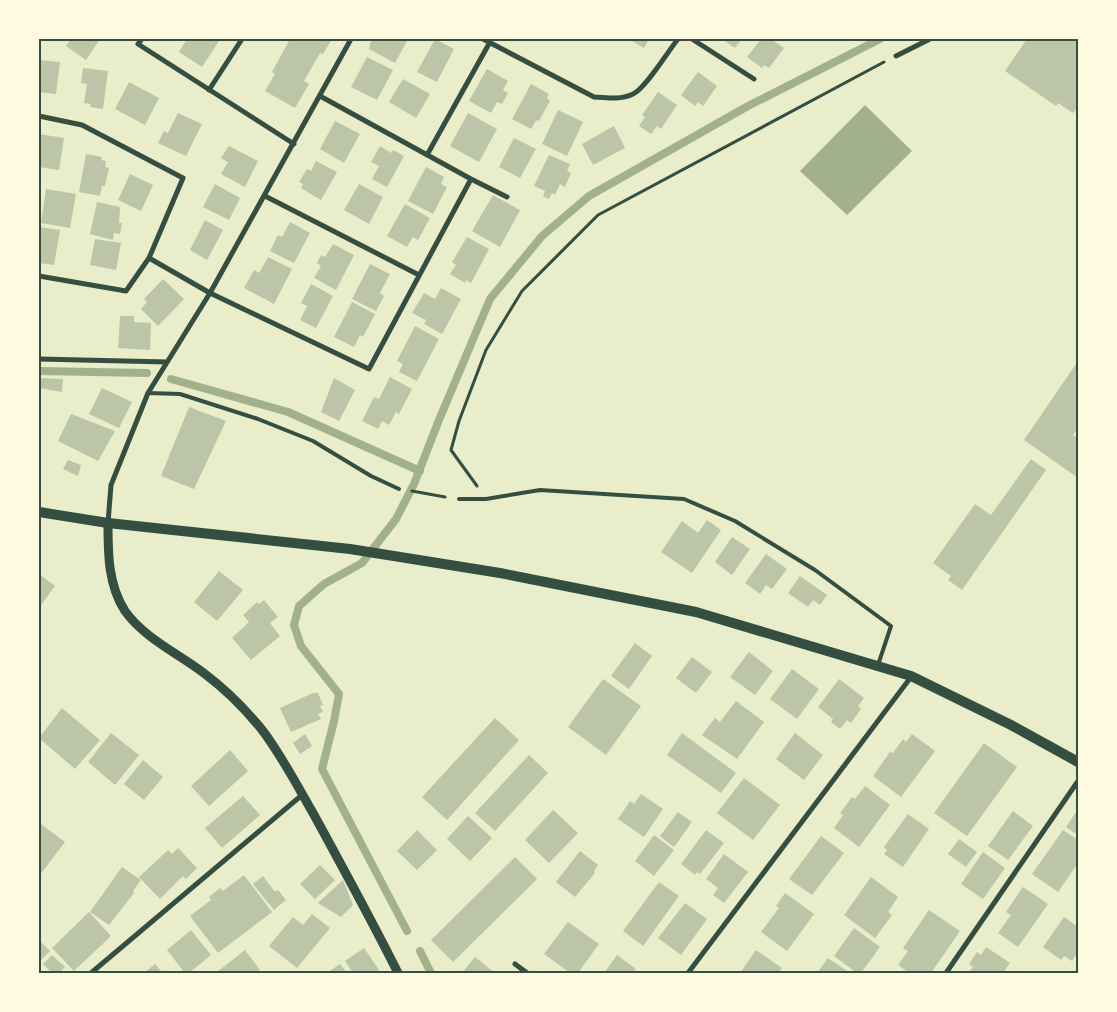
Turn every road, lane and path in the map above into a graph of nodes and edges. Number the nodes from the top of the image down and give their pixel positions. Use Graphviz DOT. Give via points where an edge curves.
graph roads {
  1 [pos="142,39"];
  2 [pos="242,39"];
  3 [pos="351,39"];
  4 [pos="484,39"];
  5 [pos="678,39"];
  6 [pos="692,39"];
  7 [pos="930,39"];
  8 [pos="490,42"];
  9 [pos="896,56"];
  10 [pos="754,79"];
  11 [pos="209,90"];
  12 [pos="320,96"];
  13 [pos="39,116"];
  14 [pos="294,144"];
  15 [pos="427,155"];
  16 [pos="471,179"];
  17 [pos="265,196"];
  18 [pos="507,197"];
  19 [pos="149,258"];
  20 [pos="419,275"];
  21 [pos="39,276"];
  22 [pos="210,293"];
  23 [pos="39,360"];
  24 [pos="167,362"];
  25 [pos="148,393"];
  26 [pos="399,489"];
  27 [pos="432,495"];
  28 [pos="459,499"];
  29 [pos="486,499"];
  30 [pos="39,512"];
  31 [pos="108,523"];
  32 [pos="878,665"];
  33 [pos="911,676"];
  34 [pos="1078,762"];
  35 [pos="1078,781"];
  36 [pos="302,795"];
  37 [pos="515,964"];
  38 [pos="91,973"];
  39 [pos="398,973"];
  40 [pos="527,973"];
  41 [pos="688,973"];
  42 [pos="946,973"];
  1 -- 11 [label="street" via="138,44"];
  2 -- 11 [label="street"];
  3 -- 12 [label="street"];
  4 -- 8 [label="street"];
  5 -- 8 [label="street" via="634,94 613,99 594,97"];
  6 -- 10 [label="street"];
  7 -- 9 [label="street"];
  8 -- 15 [label="street"];
  9 -- 29 [label="path" via="598,215 522,291 486,350 451,450"];
  11 -- 14 [label="street"];
  12 -- 14 [label="street"];
  12 -- 15 [label="street"];
  13 -- 19 [label="street" via="82,125 183,178"];
  14 -- 17 [label="street"];
  15 -- 16 [label="street"];
  16 -- 18 [label="street"];
  16 -- 20 [label="street"];
  17 -- 20 [label="street"];
  17 -- 22 [label="street"];
  19 -- 21 [label="street" via="126,291"];
  19 -- 22 [label="street"];
  20 -- 22 [label="street" via="369,369"];
  22 -- 24 [label="street"];
  23 -- 24 [label="street"];
  24 -- 25 [label="street"];
  25 -- 26 [label="lane" via="180,394 258,419 313,442"];
  25 -- 31 [label="street" via="111,485"];
  26 -- 27 [label="path"];
  28 -- 29 [label="lane"];
  29 -- 32 [label="lane" via="540,490 684,499 735,521 815,570 890,626"];
  30 -- 31 [label="main road"];
  31 -- 32 [label="main road" via="350,549 500,573 696,612"];
  31 -- 36 [label="street" via="108,560 116,596 126,612 140,627 232,697 260,728"];
  32 -- 33 [label="main road"];
  33 -- 34 [label="main road"];
  33 -- 41 [label="street"];
  35 -- 42 [label="street"];
  36 -- 38 [label="street"];
  36 -- 39 [label="street"];
  37 -- 40 [label="street"];
}
